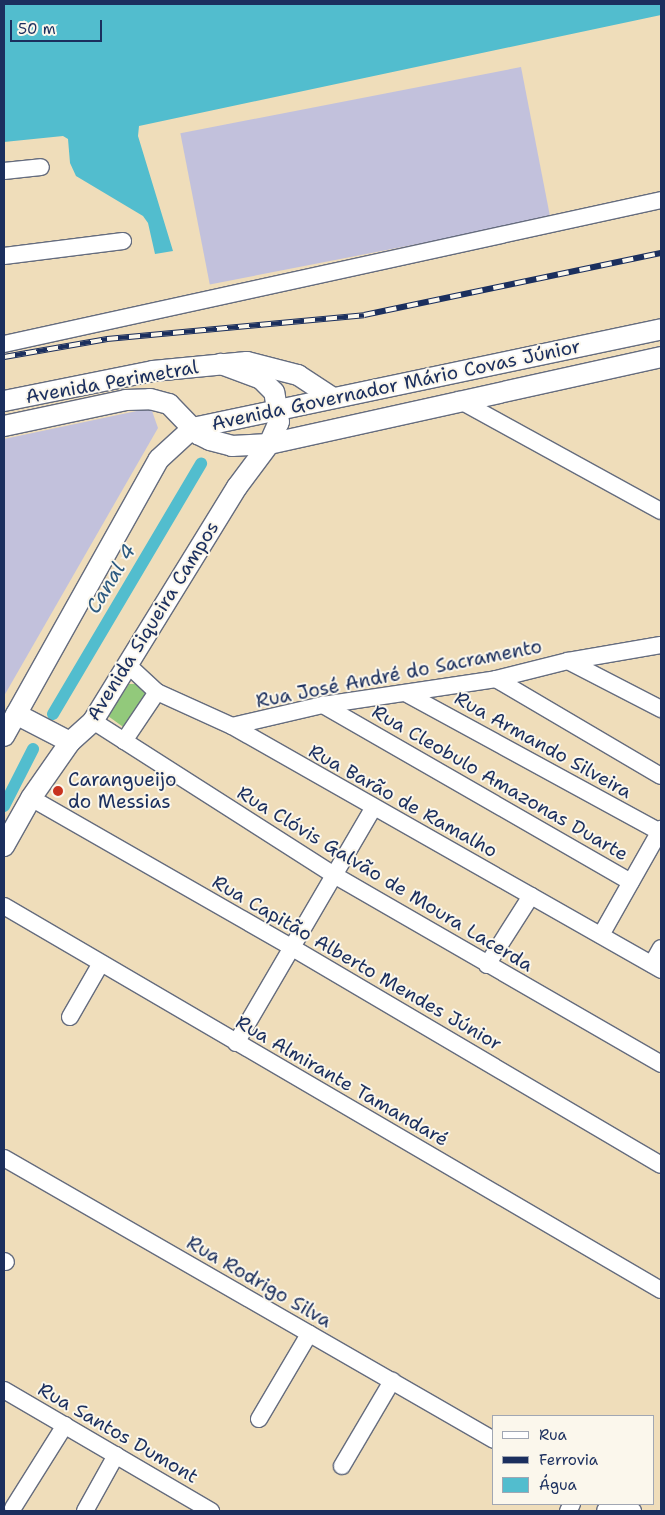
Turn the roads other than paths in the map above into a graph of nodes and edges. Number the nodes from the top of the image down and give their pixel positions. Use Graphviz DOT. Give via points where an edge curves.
graph roads {
  1 [pos="42,167"];
  2 [pos="4,171"];
  3 [pos="661,200"];
  4 [pos="123,241"];
  5 [pos="4,256"];
  6 [pos="661,329"];
  7 [pos="4,344"];
  8 [pos="661,357"];
  9 [pos="221,364"];
  10 [pos="333,398"];
  11 [pos="459,400"];
  12 [pos="4,401"];
  13 [pos="278,408"];
  14 [pos="4,426"];
  15 [pos="193,428"];
  16 [pos="269,444"];
  17 [pos="661,512"];
  18 [pos="661,646"];
  19 [pos="568,662"];
  20 [pos="128,666"];
  21 [pos="496,679"];
  22 [pos="157,692"];
  23 [pos="407,694"];
  24 [pos="323,705"];
  25 [pos="661,708"];
  26 [pos="21,716"];
  27 [pos="93,721"];
  28 [pos="232,726"];
  29 [pos="4,736"];
  30 [pos="66,740"];
  31 [pos="124,741"];
  32 [pos="661,776"];
  33 [pos="31,798"];
  34 [pos="373,809"];
  35 [pos="660,831"];
  36 [pos="4,846"];
  37 [pos="334,875"];
  38 [pos="631,882"];
  39 [pos="531,896"];
  40 [pos="4,906"];
  41 [pos="601,935"];
  42 [pos="291,947"];
  43 [pos="661,948"];
  44 [pos="101,963"];
  45 [pos="487,965"];
  46 [pos="657,967"];
  47 [pos="70,1017"];
  48 [pos="236,1043"];
  49 [pos="660,1062"];
  50 [pos="5,1161"];
  51 [pos="661,1165"];
  52 [pos="661,1290"];
  53 [pos="309,1334"];
  54 [pos="392,1381"];
  55 [pos="4,1390"];
  56 [pos="259,1419"];
  57 [pos="65,1425"];
  58 [pos="492,1439"];
  59 [pos="116,1455"];
  60 [pos="342,1466"];
  61 [pos="188,1505"];
  62 [pos="610,1505"];
  63 [pos="13,1508"];
  64 [pos="85,1511"];
  65 [pos="211,1511"];
  66 [pos="607,1511"];
  67 [pos="614,1511"];
  68 [pos="633,1511"];
  1 -- 2 [label="street"];
  3 -- 7 [label="street"];
  4 -- 5 [label="street"];
  6 -- 10 [label="main road, Avenida Governador Mário Covas Júnior"];
  8 -- 11 [label="main road, Avenida Governador Mário Covas Júnior"];
  9 -- 10 [label="main road, Avenida Perimetral" via="247,362 268,365 298,376"];
  9 -- 12 [label="main road, Avenida Perimetral" via="153,371"];
  9 -- 13 [label="main road" via="261,378 274,392"];
  10 -- 13 [label="main road, Avenida Governador Mário Covas Júnior"];
  11 -- 16 [label="main road, Avenida Governador Mário Covas Júnior"];
  11 -- 17 [label="street"];
  13 -- 15 [label="main road, Avenida Governador Mário Covas Júnior"];
  13 -- 16 [label="main road, Avenida Siqueira Campos" via="279,422"];
  14 -- 15 [label="main road, Avenida Perimetral" via="126,400 150,398 169,404"];
  15 -- 16 [label="main road, Avenida Governador Mário Covas Júnior" via="221,444"];
  15 -- 26 [label="main road" via="159,459"];
  16 -- 20 [label="main road, Avenida Siqueira Campos" via="237,486"];
  18 -- 19 [label="street, Rua José André do Sacramento"];
  19 -- 21 [label="street, Rua José André do Sacramento"];
  19 -- 25 [label="street"];
  20 -- 22 [label="street, Rua Barão de Ramalho"];
  20 -- 27 [label="main road, Avenida Siqueira Campos"];
  21 -- 23 [label="street, Rua José André do Sacramento"];
  21 -- 32 [label="street"];
  22 -- 28 [label="street, Rua Barão de Ramalho"];
  22 -- 31 [label="street"];
  23 -- 24 [label="street, Rua José André do Sacramento"];
  23 -- 35 [label="street, Rua Armando Silveira"];
  24 -- 28 [label="street, Rua José André do Sacramento"];
  24 -- 38 [label="street, Rua Cleobulo Amazonas Duarte"];
  26 -- 29 [label="main road"];
  26 -- 30 [label="main road"];
  27 -- 30 [label="main road, Avenida Siqueira Campos"];
  27 -- 31 [label="street, Rua Clóvis Galvão de Moura Lacerda"];
  28 -- 34 [label="street, Rua Barão de Ramalho"];
  30 -- 33 [label="main road, Avenida Siqueira Campos"];
  31 -- 37 [label="street, Rua Clóvis Galvão de Moura Lacerda"];
  33 -- 36 [label="main road, Avenida Siqueira Campos"];
  33 -- 42 [label="street, Rua Capitão Alberto Mendes Júnior"];
  34 -- 37 [label="street"];
  34 -- 39 [label="street, Rua Barão de Ramalho"];
  35 -- 38 [label="street"];
  37 -- 42 [label="street"];
  37 -- 45 [label="street, Rua Clóvis Galvão de Moura Lacerda"];
  38 -- 41 [label="street"];
  39 -- 41 [label="street, Rua Barão de Ramalho"];
  39 -- 45 [label="street"];
  40 -- 44 [label="street, Rua Almirante Tamandaré"];
  41 -- 46 [label="street, Rua Barão de Ramalho"];
  42 -- 48 [label="street"];
  42 -- 51 [label="street, Rua Capitão Alberto Mendes Júnior"];
  43 -- 46 [label="street"];
  44 -- 47 [label="street"];
  44 -- 48 [label="street, Rua Almirante Tamandaré"];
  45 -- 49 [label="street, Rua Clóvis Galvão de Moura Lacerda"];
  48 -- 52 [label="street, Rua Almirante Tamandaré"];
  50 -- 53 [label="street, Rua Rodrigo Silva"];
  53 -- 54 [label="street, Rua Rodrigo Silva"];
  53 -- 56 [label="street"];
  54 -- 58 [label="street, Rua Rodrigo Silva"];
  54 -- 60 [label="street"];
  55 -- 57 [label="street, Rua Santos Dumont"];
  57 -- 59 [label="street, Rua Santos Dumont"];
  57 -- 63 [label="street"];
  59 -- 61 [label="street, Rua Santos Dumont"];
  59 -- 64 [label="street"];
  61 -- 65 [label="street, Rua Santos Dumont"];
  62 -- 68 [label="street"];
  66 -- 67 [label="main road"];
}
